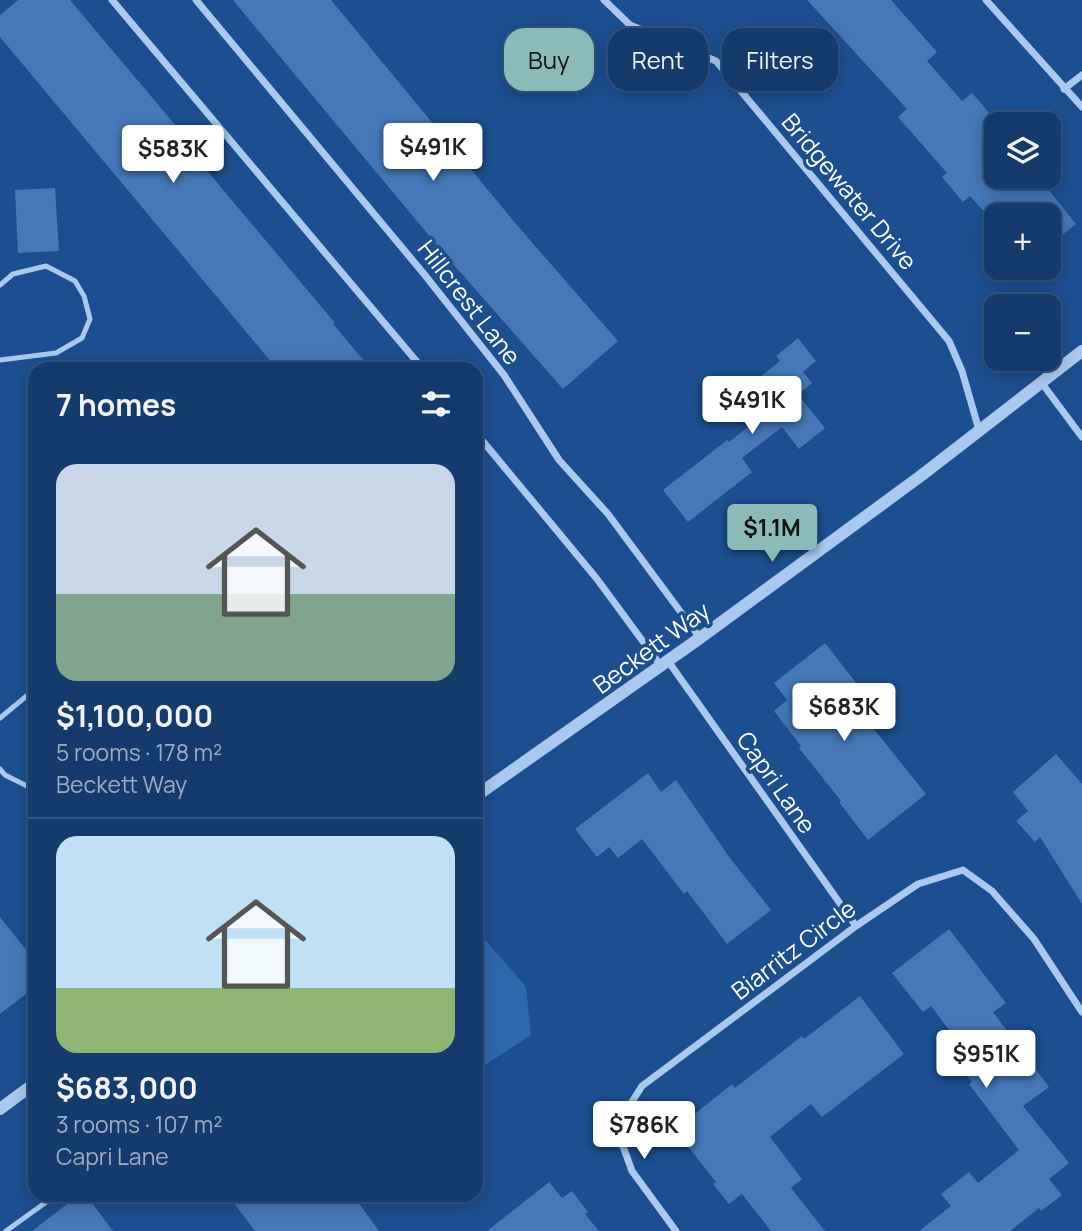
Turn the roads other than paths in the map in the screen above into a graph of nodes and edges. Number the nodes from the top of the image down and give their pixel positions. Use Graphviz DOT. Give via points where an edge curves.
graph roads {
  1 [pos="112,0"];
  2 [pos="196,0"];
  3 [pos="604,0"];
  4 [pos="986,0"];
  5 [pos="1082,75"];
  6 [pos="1065,89"];
  7 [pos="1082,107"];
  8 [pos="0,285"];
  9 [pos="1082,351"];
  10 [pos="0,360"];
  11 [pos="417,362"];
  12 [pos="1041,382"];
  13 [pos="979,430"];
  14 [pos="1082,437"];
  15 [pos="483,441"];
  16 [pos="701,638"];
  17 [pos="664,664"];
  18 [pos="28,695"];
  19 [pos="0,718"];
  20 [pos="0,769"];
  21 [pos="28,786"];
  22 [pos="483,791"];
  23 [pos="856,926"];
  24 [pos="1082,1012"];
  25 [pos="28,1088"];
  26 [pos="0,1109"];
  27 [pos="46,1202"];
  28 [pos="6,1231"];
  29 [pos="676,1231"];
  1 -- 11 [label="street"];
  2 -- 16 [label="street, Hillcrest Lane" via="504,375 559,460 608,514"];
  3 -- 13 [label="street, Bridgewater Drive" via="629,25 716,61 949,341"];
  4 -- 6 [label="street"];
  5 -- 6 [label="street"];
  6 -- 7 [label="street"];
  8 -- 10 [label="lane" via="13,274 46,266 75,281 90,319 82,338 56,353"];
  9 -- 12 [label="street, Beckett Way"];
  12 -- 13 [label="street, Beckett Way"];
  12 -- 14 [label="street"];
  13 -- 16 [label="street, Beckett Way"];
  15 -- 17 [label="street"];
  16 -- 17 [label="street, Beckett Way"];
  17 -- 22 [label="street, Beckett Way"];
  17 -- 23 [label="street, Capri Lane"];
  18 -- 19 [label="lane"];
  20 -- 21 [label="lane"];
  23 -- 24 [label="street, Biarritz Circle" via="918,884 963,870 992,891 1034,939"];
  23 -- 29 [label="street, Biarritz Circle" via="642,1086 616,1127 632,1171"];
  25 -- 26 [label="street"];
  27 -- 28 [label="lane"];
}
